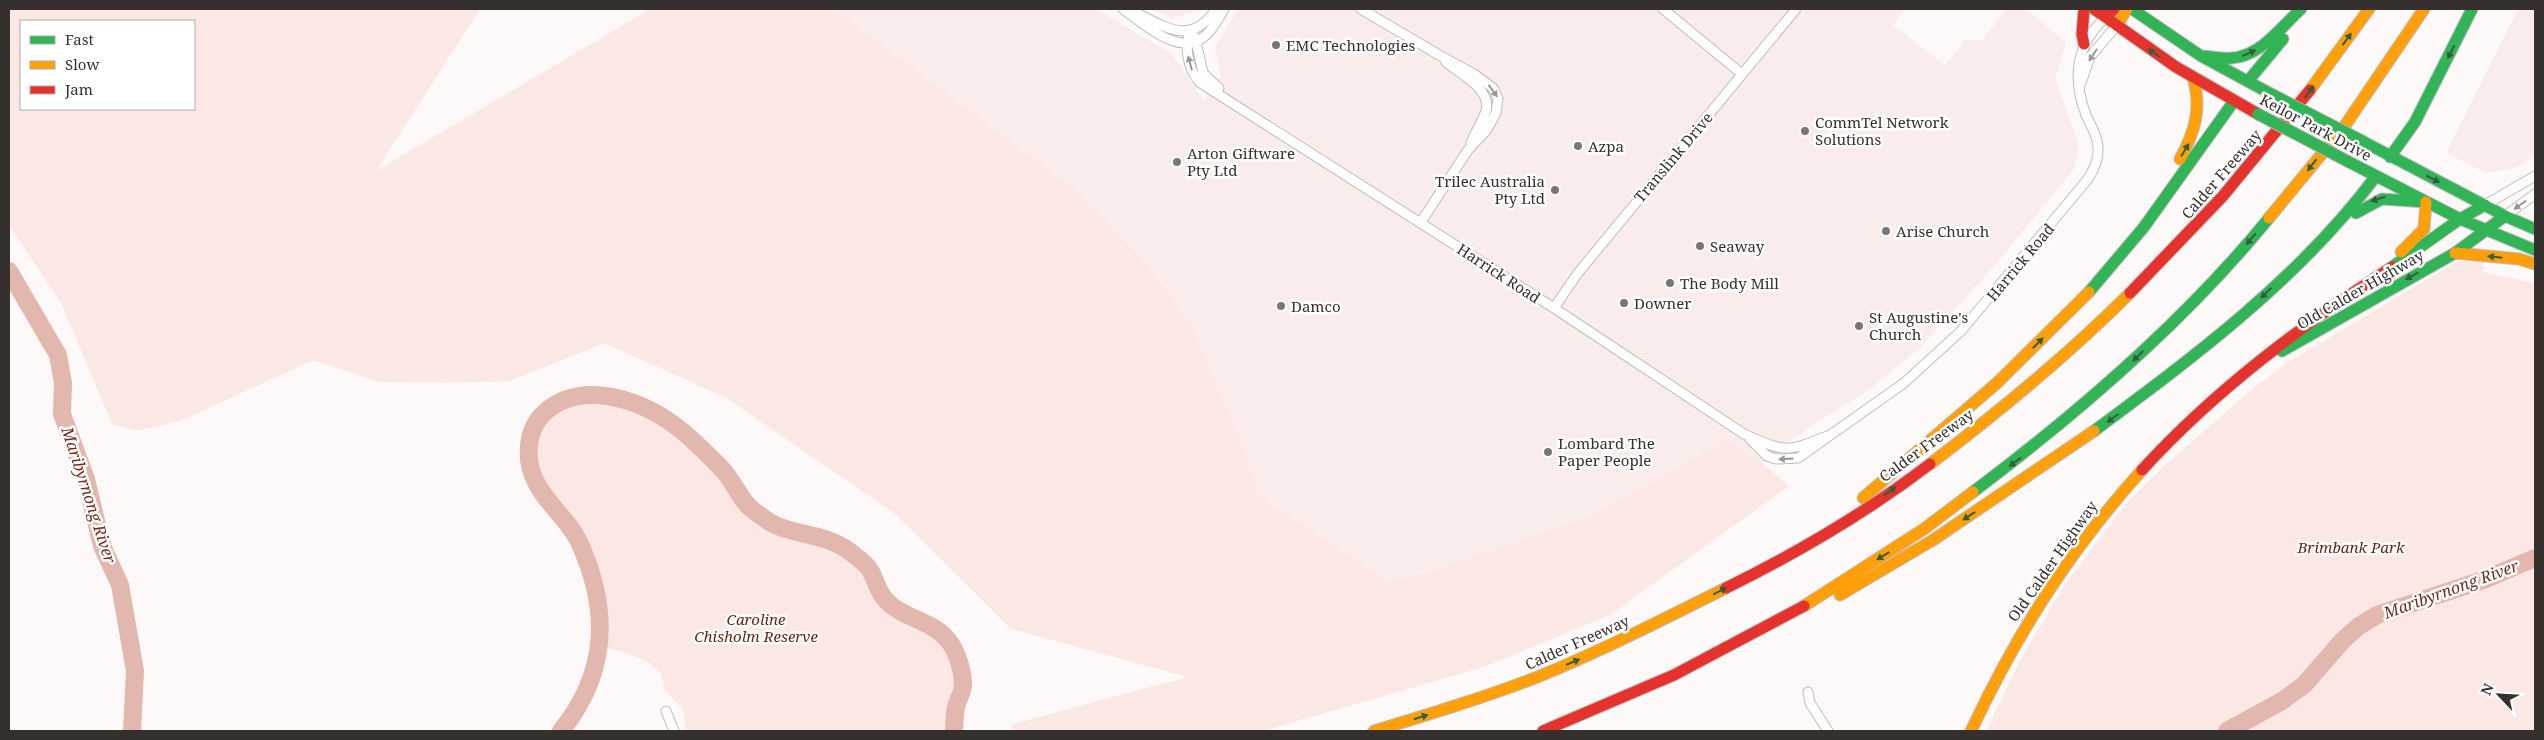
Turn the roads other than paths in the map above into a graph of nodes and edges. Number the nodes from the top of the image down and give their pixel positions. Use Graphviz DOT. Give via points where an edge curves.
graph roads {
  1 [pos="1123,9"];
  2 [pos="1129,9"];
  3 [pos="1216,9"];
  4 [pos="1224,9"];
  5 [pos="1361,9"];
  6 [pos="1663,9"];
  7 [pos="1796,9"];
  8 [pos="2084,9"];
  9 [pos="2094,9"];
  10 [pos="2114,9"];
  11 [pos="2127,9"];
  12 [pos="2132,9"];
  13 [pos="2301,9"];
  14 [pos="2310,9"];
  15 [pos="2369,9"];
  16 [pos="2426,9"];
  17 [pos="2472,9"];
  18 [pos="2148,15"];
  19 [pos="2106,17"];
  20 [pos="2117,26"];
  21 [pos="1190,31"];
  22 [pos="1192,43"];
  23 [pos="2084,44"];
  24 [pos="2202,56"];
  25 [pos="1742,74"];
  26 [pos="2193,78"];
  27 [pos="2248,81"];
  28 [pos="2080,90"];
  29 [pos="2234,101"];
  30 [pos="2390,157"];
  31 [pos="2376,176"];
  32 [pos="2535,176"];
  33 [pos="2535,194"];
  34 [pos="2426,202"];
  35 [pos="2485,205"];
  36 [pos="2505,216"];
  37 [pos="2460,219"];
  38 [pos="1421,222"];
  39 [pos="2535,229"];
  40 [pos="2485,231"];
  41 [pos="2313,249"];
  42 [pos="2535,250"];
  43 [pos="2455,252"];
  44 [pos="2535,264"];
  45 [pos="2360,290"];
  46 [pos="2084,296"];
  47 [pos="1554,308"];
  48 [pos="2230,386"];
  49 [pos="1792,553"];
  50 [pos="1808,692"];
  51 [pos="666,710"];
  52 [pos="1578,718"];
  53 [pos="674,731"];
  54 [pos="1374,731"];
  55 [pos="1543,731"];
  56 [pos="1828,731"];
  57 [pos="1971,731"];
  1 -- 22 [label="street" via="1159,34 1179,43"];
  2 -- 21 [label="street" via="1172,30"];
  3 -- 21 [label="street" via="1200,26"];
  4 -- 22 [label="street" via="1207,34"];
  5 -- 38 [label="street" via="1439,56 1478,87 1484,97 1485,112 1468,150"];
  6 -- 25 [label="street"];
  7 -- 25 [label="street, Translink Drive"];
  8 -- 23 [label="main road"];
  9 -- 19 [label="main road, Keilor Park Drive"];
  10 -- 19 [label="main road"];
  11 -- 20 [label="main road"];
  12 -- 18 [label="main road, Keilor Park Drive"];
  24 -- 13 [label="main road, one-way" via="2234,58 2250,53"];
  14 -- 27 [label="main road"];
  49 -- 15 [label="main road, Calder Freeway, one-way" via="1873,502 1946,450 2021,392 2089,333 2224,196 2305,97"];
  16 -- 52 [label="main road, one-way" via="2329,144 2236,257 2079,410 1962,502 1841,583 1713,655"];
  17 -- 30 [label="main road, one-way" via="2416,122"];
  18 -- 24 [label="main road, Keilor Park Drive"];
  19 -- 20 [label="main road, Keilor Park Drive"];
  19 -- 23 [label="street, Harrick Road"];
  26 -- 20 [label="main road, Keilor Park Drive, one-way"];
  20 -- 28 [label="street, Harrick Road, one-way" via="2090,57"];
  21 -- 22 [label="street, Harrick Road"];
  22 -- 38 [label="street, Harrick Road" via="1191,68 1199,82"];
  23 -- 28 [label="street, Harrick Road" via="2077,67"];
  24 -- 27 [label="main road, Keilor Park Drive"];
  25 -- 47 [label="street, Translink Drive" via="1594,253"];
  26 -- 29 [label="main road, Keilor Park Drive"];
  46 -- 26 [label="main road, one-way" via="2189,144 2198,121 2200,102"];
  27 -- 29 [label="main road"];
  27 -- 30 [label="main road, Keilor Park Drive, bridge"];
  28 -- 47 [label="street, Harrick Road" via="2098,145 2097,159 2088,179 2023,260 1948,345 1884,398 1826,436 1785,450 1744,434"];
  29 -- 31 [label="main road, Keilor Park Drive, bridge"];
  29 -- 46 [label="main road" via="2152,216"];
  30 -- 31 [label="main road"];
  30 -- 35 [label="main road, Keilor Park Drive, one-way"];
  31 -- 34 [label="main road, Keilor Park Drive"];
  31 -- 41 [label="main road"];
  32 -- 35 [label="street"];
  33 -- 36 [label="street, one-way"];
  34 -- 37 [label="main road, Keilor Park Drive"];
  34 -- 41 [label="main road, one-way" via="2388,196 2375,200"];
  34 -- 45 [label="main road" via="2424,229"];
  35 -- 36 [label="main road, Keilor Park Drive"];
  35 -- 37 [label="main road, Old Calder Highway"];
  36 -- 39 [label="main road, Keilor Park Drive"];
  36 -- 40 [label="main road, Old Calder Highway"];
  37 -- 40 [label="main road, Keilor Park Drive"];
  37 -- 45 [label="main road, Old Calder Highway"];
  38 -- 47 [label="street, Harrick Road"];
  40 -- 42 [label="main road, Keilor Park Drive"];
  40 -- 43 [label="main road, Old Calder Highway"];
  41 -- 52 [label="main road, one-way" via="2256,303 2124,410 2029,477 1893,565 1714,661"];
  44 -- 43 [label="main road, one-way" via="2519,259"];
  43 -- 48 [label="main road, Old Calder Highway, one-way" via="2319,328"];
  45 -- 48 [label="main road, Old Calder Highway" via="2293,333"];
  49 -- 46 [label="main road, one-way" via="1935,438 2003,378"];
  48 -- 57 [label="main road, Old Calder Highway" via="2166,443 2087,533 2023,628"];
  54 -- 49 [label="main road, Calder Freeway, one-way" via="1477,699 1586,656"];
  50 -- 56 [label="street" via="1810,703"];
  51 -- 53 [label="street"];
  52 -- 55 [label="main road"];
}
